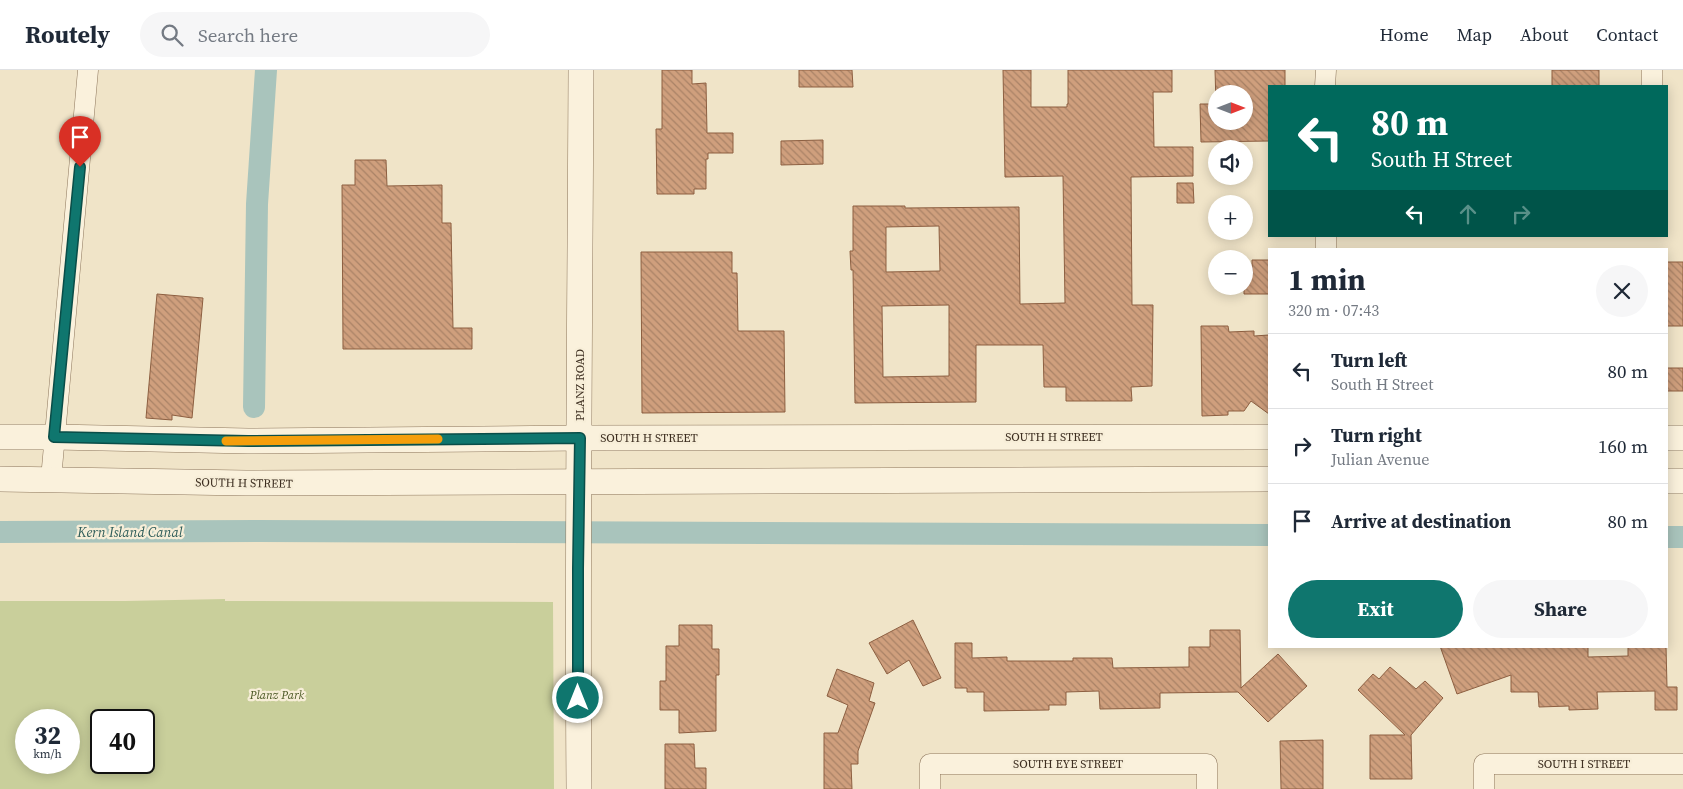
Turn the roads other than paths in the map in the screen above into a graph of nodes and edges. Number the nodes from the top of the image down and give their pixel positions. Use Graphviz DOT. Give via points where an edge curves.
graph roads {
  1 [pos="88,70"];
  2 [pos="581,70"];
  3 [pos="1326,70"];
  4 [pos="1652,70"];
  5 [pos="1326,85"];
  6 [pos="1652,85"];
  7 [pos="0,437"];
  8 [pos="54,437"];
  9 [pos="1268,437"];
  10 [pos="580,438"];
  11 [pos="1668,438"];
  12 [pos="1683,438"];
  13 [pos="52,479"];
  14 [pos="1268,479"];
  15 [pos="0,480"];
  16 [pos="1668,481"];
  17 [pos="1683,481"];
  18 [pos="580,482"];
  19 [pos="1683,764"];
  20 [pos="579,789"];
  21 [pos="930,789"];
  22 [pos="1207,789"];
  23 [pos="1484,789"];
  1 -- 8 [label="street"];
  2 -- 10 [label="street, PLANZ ROAD"];
  3 -- 5 [label="street"];
  4 -- 6 [label="street"];
  7 -- 8 [label="street, SOUTH H STREET"];
  8 -- 10 [label="street, SOUTH H STREET" via="248,441"];
  8 -- 13 [label="street"];
  9 -- 10 [label="street, SOUTH H STREET"];
  10 -- 18 [label="street, PLANZ ROAD"];
  11 -- 12 [label="street"];
  13 -- 15 [label="street, SOUTH H STREET"];
  13 -- 18 [label="street, SOUTH H STREET" via="246,484"];
  14 -- 18 [label="street, SOUTH H STREET"];
  16 -- 17 [label="street"];
  18 -- 20 [label="street, PLANZ ROAD"];
  19 -- 23 [label="street, SOUTH I STREET" via="1484,764"];
  21 -- 22 [label="street, SOUTH EYE STREET" via="930,764 1207,764"];
}
